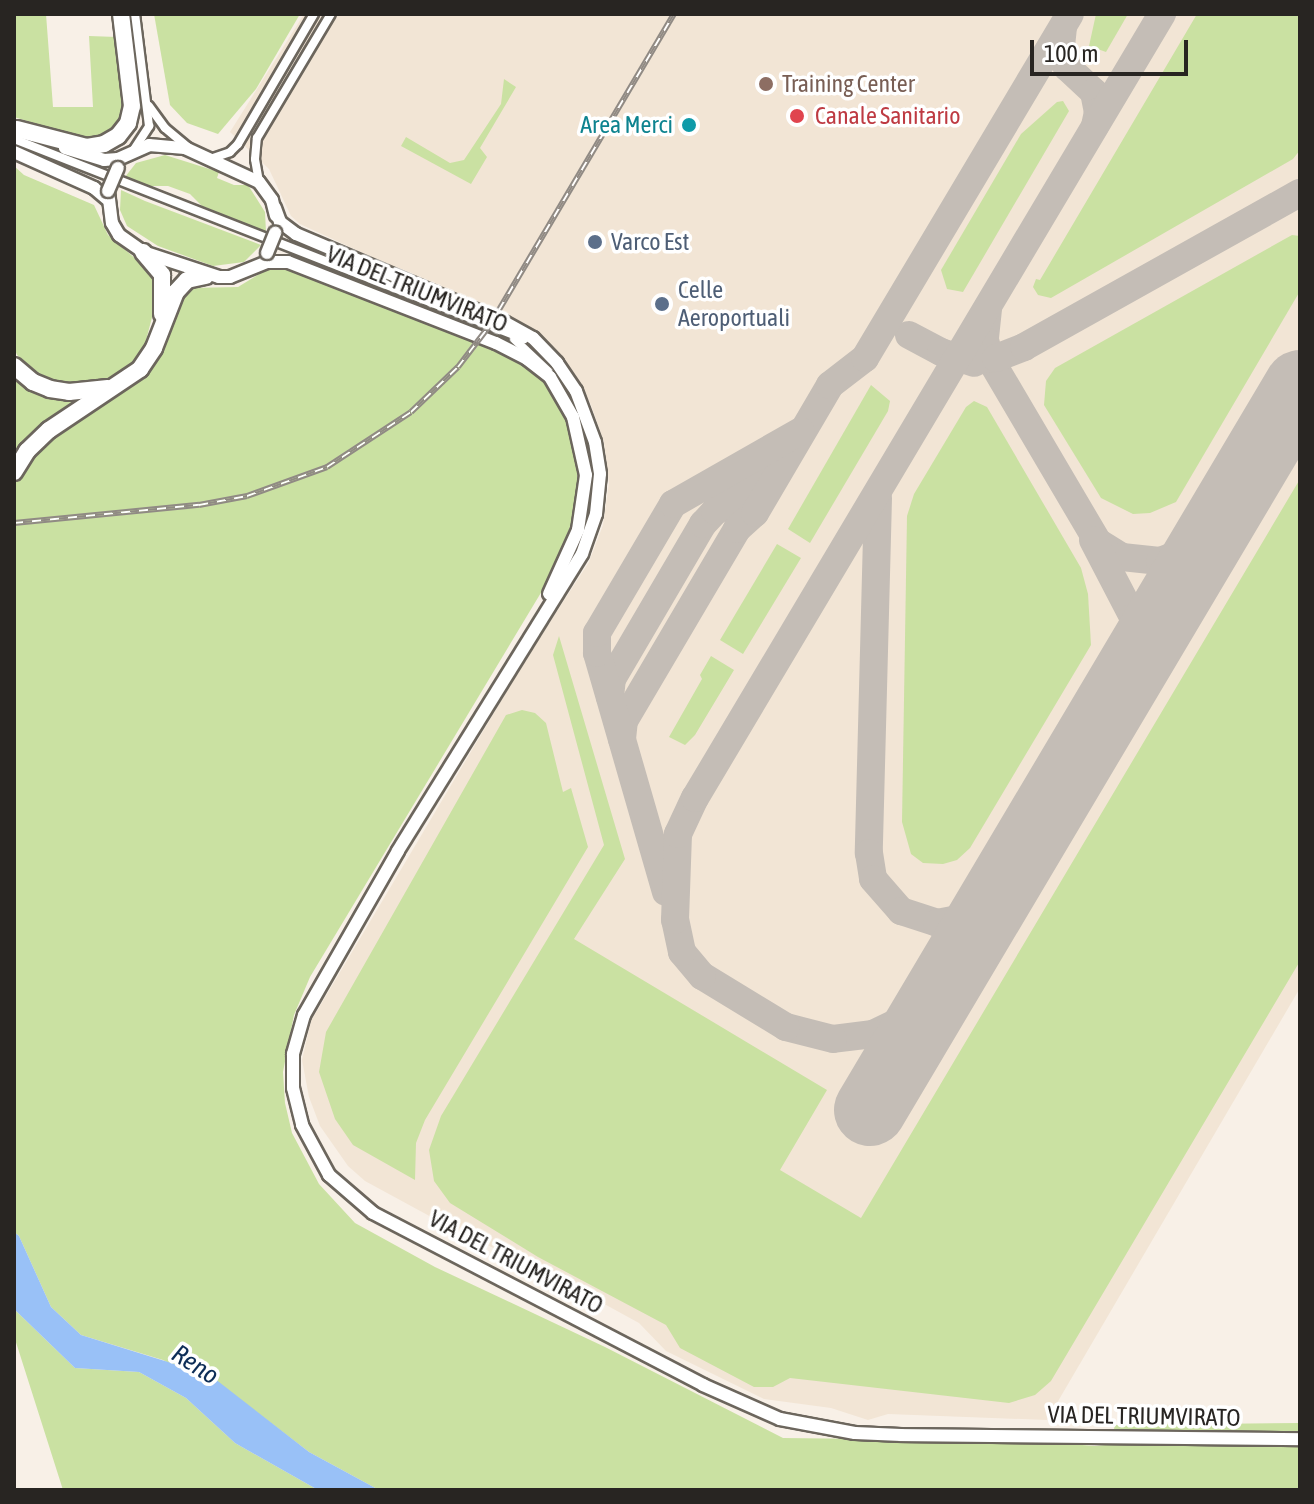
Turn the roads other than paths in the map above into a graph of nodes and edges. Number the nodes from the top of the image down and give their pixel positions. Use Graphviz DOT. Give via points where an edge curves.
graph roads {
  1 [pos="121,14"];
  2 [pos="135,14"];
  3 [pos="314,14"];
  4 [pos="331,14"];
  5 [pos="144,99"];
  6 [pos="15,132"];
  7 [pos="14,152"];
  8 [pos="197,153"];
  9 [pos="131,154"];
  10 [pos="210,159"];
  11 [pos="259,182"];
  12 [pos="108,195"];
  13 [pos="275,208"];
  14 [pos="143,252"];
  15 [pos="252,268"];
  16 [pos="206,276"];
  17 [pos="492,327"];
  18 [pos="157,340"];
  19 [pos="551,357"];
  20 [pos="14,366"];
  21 [pos="557,384"];
  22 [pos="118,386"];
  23 [pos="14,472"];
  24 [pos="533,627"];
  25 [pos="1300,1439"];
  1 -- 6 [label="highway" via="132,106 118,136 87,147"];
  2 -- 5 [label="street"];
  3 -- 10 [label="street" via="238,144"];
  4 -- 11 [label="street, VIA DEL TRIUMVIRATO" via="257,138"];
  5 -- 8 [label="street" via="165,128"];
  5 -- 9 [label="street" via="148,130"];
  6 -- 9 [label="street" via="92,158"];
  6 -- 17 [label="street, VIA DEL TRIUMVIRATO"];
  7 -- 12 [label="street"];
  8 -- 9 [label="street" via="159,144"];
  8 -- 10 [label="street"];
  9 -- 12 [label="street, bridge" via="118,168"];
  10 -- 11 [label="street"];
  11 -- 13 [label="street, VIA DEL TRIUMVIRATO"];
  12 -- 14 [label="street, VIA DEL TRIUMVIRATO" via="119,235"];
  13 -- 15 [label="street, bridge" via="275,233 267,253"];
  13 -- 19 [label="street, VIA DEL TRIUMVIRATO" via="286,229 518,329"];
  14 -- 16 [label="street, VIA DEL TRIUMVIRATO"];
  14 -- 18 [label="highway" via="158,267 164,286"];
  15 -- 16 [label="street, VIA DEL TRIUMVIRATO" via="230,277"];
  15 -- 21 [label="street, VIA DEL TRIUMVIRATO" via="275,261 313,271 496,343 527,359"];
  16 -- 18 [label="highway" via="187,280 176,292"];
  17 -- 19 [label="street, VIA DEL TRIUMVIRATO"];
  17 -- 21 [label="street, VIA DEL TRIUMVIRATO" via="531,352"];
  18 -- 22 [label="highway" via="140,369"];
  19 -- 24 [label="street, VIA DEL TRIUMVIRATO" via="576,391 590,425 599,495 582,554"];
  20 -- 22 [label="highway" via="50,389 90,392"];
  21 -- 24 [label="street, VIA DEL TRIUMVIRATO" via="581,439 585,495 578,530"];
  22 -- 23 [label="highway" via="49,430"];
  24 -- 25 [label="street, VIA DEL TRIUMVIRATO" via="304,1015 293,1054 293,1088 310,1143 341,1188 373,1213 703,1385 780,1419 855,1433 901,1435"];
}
